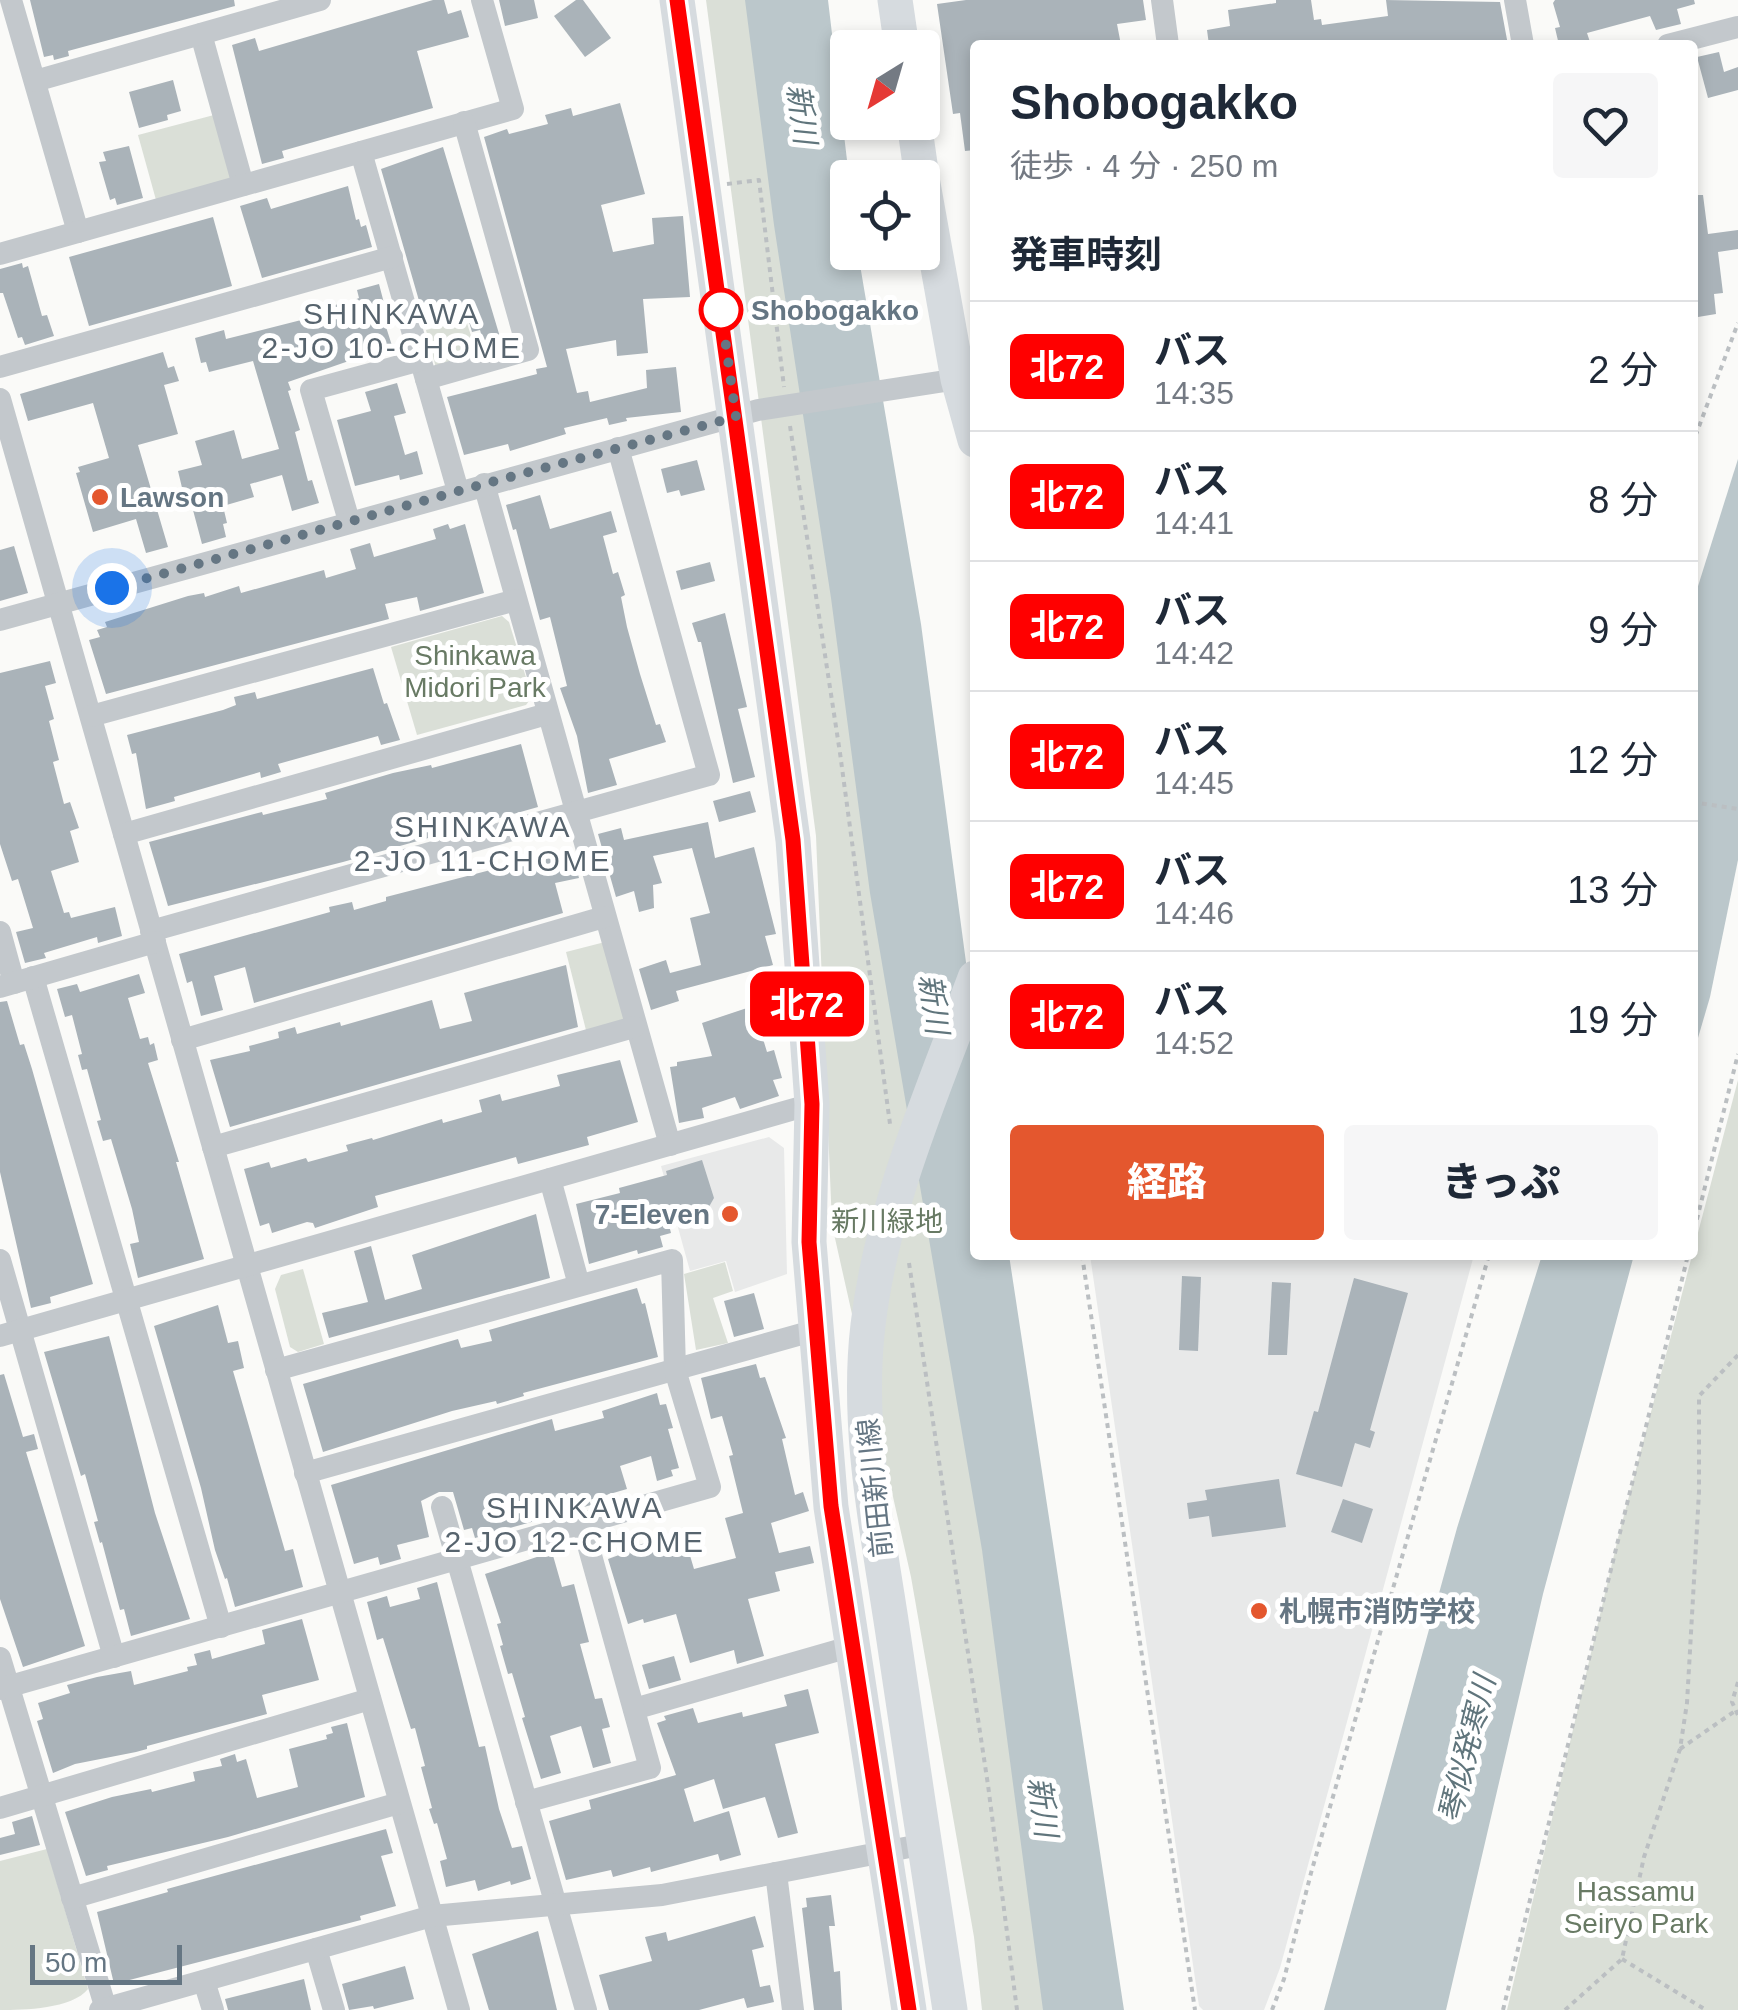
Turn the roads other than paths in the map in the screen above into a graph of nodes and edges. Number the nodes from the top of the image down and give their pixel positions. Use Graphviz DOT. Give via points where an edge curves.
graph roads {
  1 [pos="11,0"];
  2 [pos="320,0"];
  3 [pos="482,0"];
  4 [pos="677,0"];
  5 [pos="895,0"];
  6 [pos="1516,0"];
  7 [pos="1165,1"];
  8 [pos="1738,27"];
  9 [pos="899,30"];
  10 [pos="201,34"];
  11 [pos="1168,40"];
  12 [pos="1522,40"];
  13 [pos="1687,40"];
  14 [pos="34,82"];
  15 [pos="464,122"];
  16 [pos="361,152"];
  17 [pos="244,185"];
  18 [pos="78,232"];
  19 [pos="0,254"];
  20 [pos="392,257"];
  21 [pos="939,270"];
  22 [pos="0,367"];
  23 [pos="424,370"];
  24 [pos="958,378"];
  25 [pos="0,399"];
  26 [pos="763,409"];
  27 [pos="970,422"];
  28 [pos="618,448"];
  29 [pos="484,484"];
  30 [pos="458,491"];
  31 [pos="349,522"];
  32 [pos="516,600"];
  33 [pos="59,603"];
  34 [pos="0,620"];
  35 [pos="547,714"];
  36 [pos="90,716"];
  37 [pos="575,814"];
  38 [pos="124,834"];
  39 [pos="604,918"];
  40 [pos="0,932"];
  41 [pos="153,936"];
  42 [pos="16,982"];
  43 [pos="970,992"];
  44 [pos="634,1027"];
  45 [pos="182,1040"];
  46 [pos="812,1104"];
  47 [pos="670,1145"];
  48 [pos="212,1148"];
  49 [pos="550,1179"];
  50 [pos="0,1260"];
  51 [pos="246,1266"];
  52 [pos="579,1285"];
  53 [pos="127,1300"];
  54 [pos="816,1330"];
  55 [pos="10,1333"];
  56 [pos="276,1370"];
  57 [pos="675,1370"];
  58 [pos="305,1473"];
  59 [pos="442,1507"];
  60 [pos="582,1523"];
  61 [pos="457,1559"];
  62 [pos="339,1591"];
  63 [pos="221,1627"];
  64 [pos="853,1646"];
  65 [pos="114,1657"];
  66 [pos="0,1658"];
  67 [pos="4,1688"];
  68 [pos="370,1700"];
  69 [pos="634,1709"];
  70 [pos="42,1796"];
  71 [pos="526,1802"];
  72 [pos="400,1803"];
  73 [pos="0,1808"];
  74 [pos="924,1844"];
  75 [pos="886,1852"];
  76 [pos="776,1873"];
  77 [pos="72,1898"];
  78 [pos="556,1905"];
  79 [pos="432,1916"];
  80 [pos="316,1949"];
  81 [pos="204,1981"];
  82 [pos="103,2009"];
  83 [pos="213,2010"];
  84 [pos="334,2010"];
  85 [pos="458,2010"];
  86 [pos="586,2010"];
  87 [pos="793,2010"];
  88 [pos="909,2010"];
  89 [pos="950,2010"];
  1 -- 14 [label="street"];
  2 -- 10 [label="street"];
  3 -- 15 [label="street" via="513,109"];
  4 -- 26 [label="main road, 前田新川線"];
  5 -- 9 [label="main road"];
  6 -- 12 [label="street"];
  7 -- 11 [label="street"];
  8 -- 13 [label="street"];
  10 -- 14 [label="street"];
  10 -- 17 [label="street"];
  14 -- 18 [label="street"];
  15 -- 16 [label="street"];
  15 -- 23 [label="street" via="528,350"];
  16 -- 17 [label="street"];
  16 -- 20 [label="street"];
  17 -- 18 [label="street"];
  18 -- 19 [label="street"];
  20 -- 22 [label="street"];
  20 -- 23 [label="street"];
  21 -- 24 [label="main road"];
  23 -- 30 [label="street"];
  23 -- 31 [label="street" via="311,390"];
  24 -- 26 [label="street"];
  24 -- 27 [label="main road"];
  25 -- 33 [label="street"];
  26 -- 28 [label="street"];
  26 -- 46 [label="main road, 前田新川線"];
  28 -- 29 [label="street"];
  28 -- 37 [label="street" via="710,775"];
  29 -- 30 [label="street"];
  29 -- 32 [label="street"];
  30 -- 31 [label="street"];
  31 -- 33 [label="street"];
  32 -- 35 [label="street"];
  32 -- 36 [label="street"];
  33 -- 34 [label="street"];
  33 -- 36 [label="street"];
  35 -- 37 [label="street"];
  35 -- 38 [label="street"];
  36 -- 38 [label="street"];
  37 -- 39 [label="street"];
  37 -- 41 [label="street"];
  38 -- 41 [label="street"];
  39 -- 44 [label="street"];
  39 -- 45 [label="street"];
  40 -- 42 [label="street"];
  41 -- 42 [label="street"];
  41 -- 45 [label="street"];
  42 -- 53 [label="street"];
  43 -- 74 [label="main road, 前田新川線" via="901,1179 874,1287 864,1370 868,1455"];
  44 -- 47 [label="street"];
  44 -- 48 [label="street"];
  45 -- 48 [label="street"];
  46 -- 47 [label="street"];
  46 -- 54 [label="main road, 前田新川線" via="809,1242"];
  47 -- 49 [label="street"];
  48 -- 51 [label="street"];
  49 -- 51 [label="street"];
  49 -- 52 [label="street"];
  50 -- 55 [label="street"];
  51 -- 53 [label="street"];
  51 -- 56 [label="street"];
  52 -- 56 [label="street"];
  52 -- 57 [label="street" via="672,1260"];
  53 -- 55 [label="street"];
  53 -- 63 [label="street"];
  54 -- 57 [label="street"];
  54 -- 64 [label="main road, 前田新川線" via="831,1506"];
  55 -- 65 [label="street"];
  56 -- 58 [label="street"];
  57 -- 58 [label="street"];
  57 -- 60 [label="street" via="710,1487"];
  58 -- 62 [label="street"];
  59 -- 61 [label="street"];
  60 -- 61 [label="street"];
  60 -- 69 [label="street"];
  61 -- 62 [label="street"];
  61 -- 71 [label="street"];
  62 -- 63 [label="street"];
  62 -- 68 [label="street"];
  63 -- 65 [label="street"];
  64 -- 69 [label="street"];
  64 -- 75 [label="main road, 前田新川線"];
  65 -- 67 [label="street"];
  66 -- 67 [label="street"];
  67 -- 70 [label="street"];
  68 -- 70 [label="street"];
  68 -- 72 [label="street"];
  69 -- 71 [label="street" via="650,1768"];
  70 -- 73 [label="street"];
  70 -- 77 [label="street"];
  71 -- 78 [label="street"];
  72 -- 77 [label="street"];
  72 -- 79 [label="street"];
  74 -- 75 [label="street"];
  74 -- 89 [label="main road, 前田新川線"];
  75 -- 76 [label="street"];
  75 -- 88 [label="main road, 前田新川線"];
  76 -- 78 [label="street" via="662,1895"];
  76 -- 87 [label="street"];
  77 -- 82 [label="street"];
  78 -- 79 [label="street"];
  78 -- 86 [label="street"];
  79 -- 80 [label="street"];
  79 -- 85 [label="street"];
  80 -- 81 [label="street"];
  80 -- 84 [label="street"];
  81 -- 82 [label="street"];
  81 -- 83 [label="street"];
}
